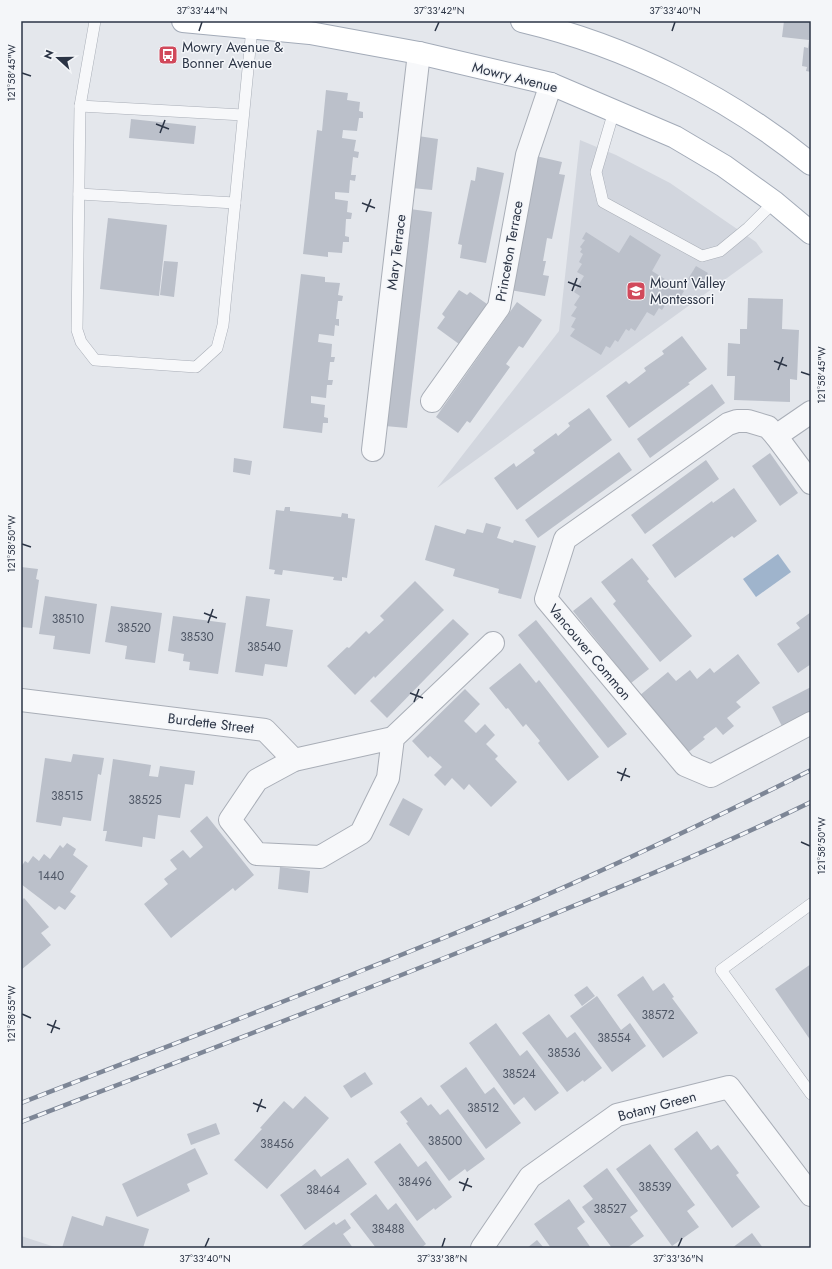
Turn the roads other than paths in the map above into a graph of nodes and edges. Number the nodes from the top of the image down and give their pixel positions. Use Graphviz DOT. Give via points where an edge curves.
graph roads {
  1 [pos="95,21"];
  2 [pos="183,21"];
  3 [pos="522,21"];
  4 [pos="252,28"];
  5 [pos="419,53"];
  6 [pos="551,84"];
  7 [pos="80,106"];
  8 [pos="614,111"];
  9 [pos="244,116"];
  10 [pos="811,164"];
  11 [pos="79,194"];
  12 [pos="774,202"];
  13 [pos="235,203"];
  14 [pos="811,233"];
  15 [pos="432,401"];
  16 [pos="811,412"];
  17 [pos="776,436"];
  18 [pos="373,450"];
  19 [pos="811,483"];
  20 [pos="493,643"];
  21 [pos="21,702"];
  22 [pos="811,723"];
  23 [pos="393,738"];
  24 [pos="294,760"];
  25 [pos="811,904"];
  26 [pos="811,1094"];
  27 [pos="811,1195"];
  28 [pos="482,1248"];
  1 -- 7 [label="lane"];
  2 -- 4 [label="main road, Mowry Avenue"];
  3 -- 10 [label="main road" via="586,39 646,62 718,100 783,142"];
  4 -- 5 [label="main road, Mowry Avenue" via="310,33"];
  4 -- 9 [label="lane"];
  5 -- 6 [label="main road, Mowry Avenue"];
  5 -- 18 [label="street, Mary Terrace"];
  6 -- 8 [label="main road, Mowry Avenue"];
  6 -- 15 [label="street, Princeton Terrace" via="527,155 499,307"];
  7 -- 9 [label="lane"];
  7 -- 11 [label="lane"];
  8 -- 12 [label="main road, Mowry Avenue" via="675,137 724,166"];
  8 -- 12 [label="lane" via="596,172 602,202 702,256 720,251"];
  9 -- 13 [label="lane"];
  11 -- 13 [label="lane"];
  11 -- 13 [label="lane" via="77,330 81,342 94,360 196,367 217,348 223,325"];
  12 -- 14 [label="main road, Mowry Avenue"];
  16 -- 17 [label="street"];
  17 -- 19 [label="street"];
  17 -- 22 [label="street, Vancouver Common" via="768,427 748,421 728,424 565,539 546,599 685,766 711,776"];
  20 -- 23 [label="street"];
  21 -- 24 [label="street, Burdette Street" via="265,730"];
  23 -- 24 [label="street"];
  23 -- 24 [label="street" via="388,778 361,833 320,857 257,854 230,820 257,780"];
  25 -- 26 [label="lane" via="721,970"];
  27 -- 28 [label="street, Botany Green" via="729,1087 617,1115 530,1177"];
}
